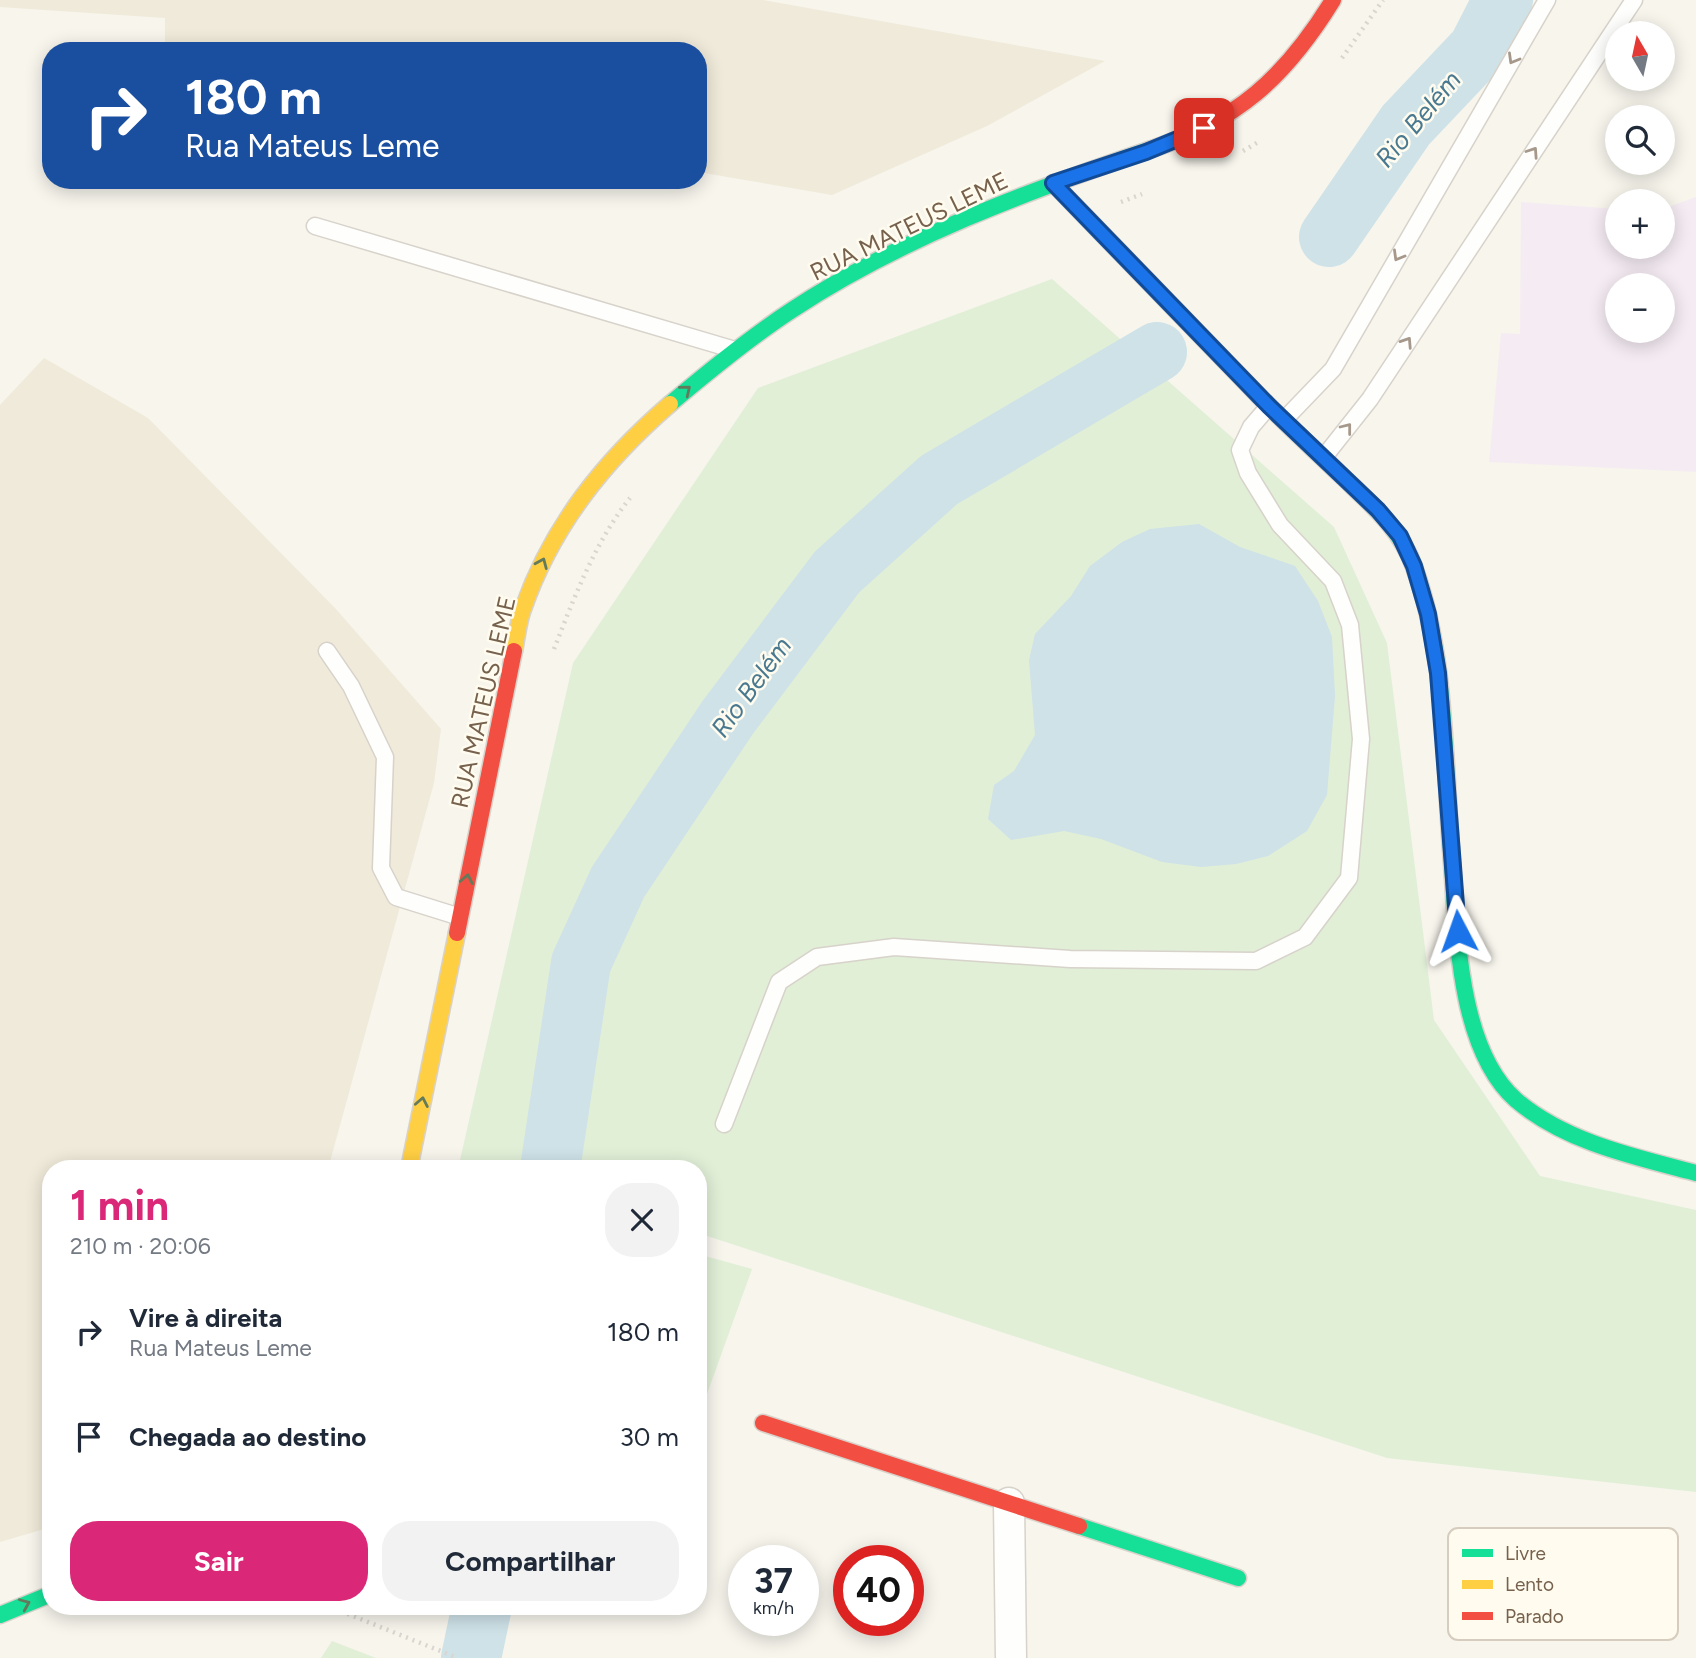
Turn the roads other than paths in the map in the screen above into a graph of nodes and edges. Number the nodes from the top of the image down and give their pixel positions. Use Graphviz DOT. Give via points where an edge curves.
graph roads {
  1 [pos="1333,0"];
  2 [pos="1547,0"];
  3 [pos="1634,0"];
  4 [pos="1053,183"];
  5 [pos="315,226"];
  6 [pos="737,350"];
  7 [pos="1269,406"];
  8 [pos="1284,420"];
  9 [pos="1324,457"];
  10 [pos="327,651"];
  11 [pos="460,917"];
  12 [pos="724,1125"];
  13 [pos="411,1160"];
  14 [pos="1694,1166"];
  15 [pos="763,1423"];
  16 [pos="1009,1503"];
  17 [pos="1238,1578"];
  18 [pos="42,1598"];
  19 [pos="0,1615"];
  20 [pos="1011,1658"];
  1 -- 4 [label="street, RUA MATEUS LEME" via="1261,90 1223,119 1146,152"];
  2 -- 8 [label="lane, one-way" via="1333,369"];
  9 -- 3 [label="lane, one-way" via="1370,399"];
  4 -- 6 [label="street, RUA MATEUS LEME" via="877,261 804,303"];
  4 -- 7 [label="street"];
  5 -- 6 [label="lane"];
  11 -- 6 [label="street, RUA MATEUS LEME, one-way" via="522,611 547,551 582,494 632,437"];
  7 -- 8 [label="street"];
  7 -- 12 [label="lane" via="1240,450 1248,473 1280,525 1332,581 1350,625 1361,739 1349,878 1305,937 1256,961 1070,959 894,947 817,957 779,982"];
  8 -- 9 [label="street"];
  9 -- 14 [label="street" via="1400,536 1428,614 1443,718 1460,957 1466,1001 1480,1044 1500,1081 1525,1108 1618,1151"];
  10 -- 11 [label="lane" via="351,686 385,757 381,868 396,897"];
  13 -- 11 [label="street, RUA MATEUS LEME, one-way"];
  15 -- 16 [label="street"];
  16 -- 17 [label="street"];
  16 -- 20 [label="street"];
  19 -- 18 [label="street, one-way"];
}
